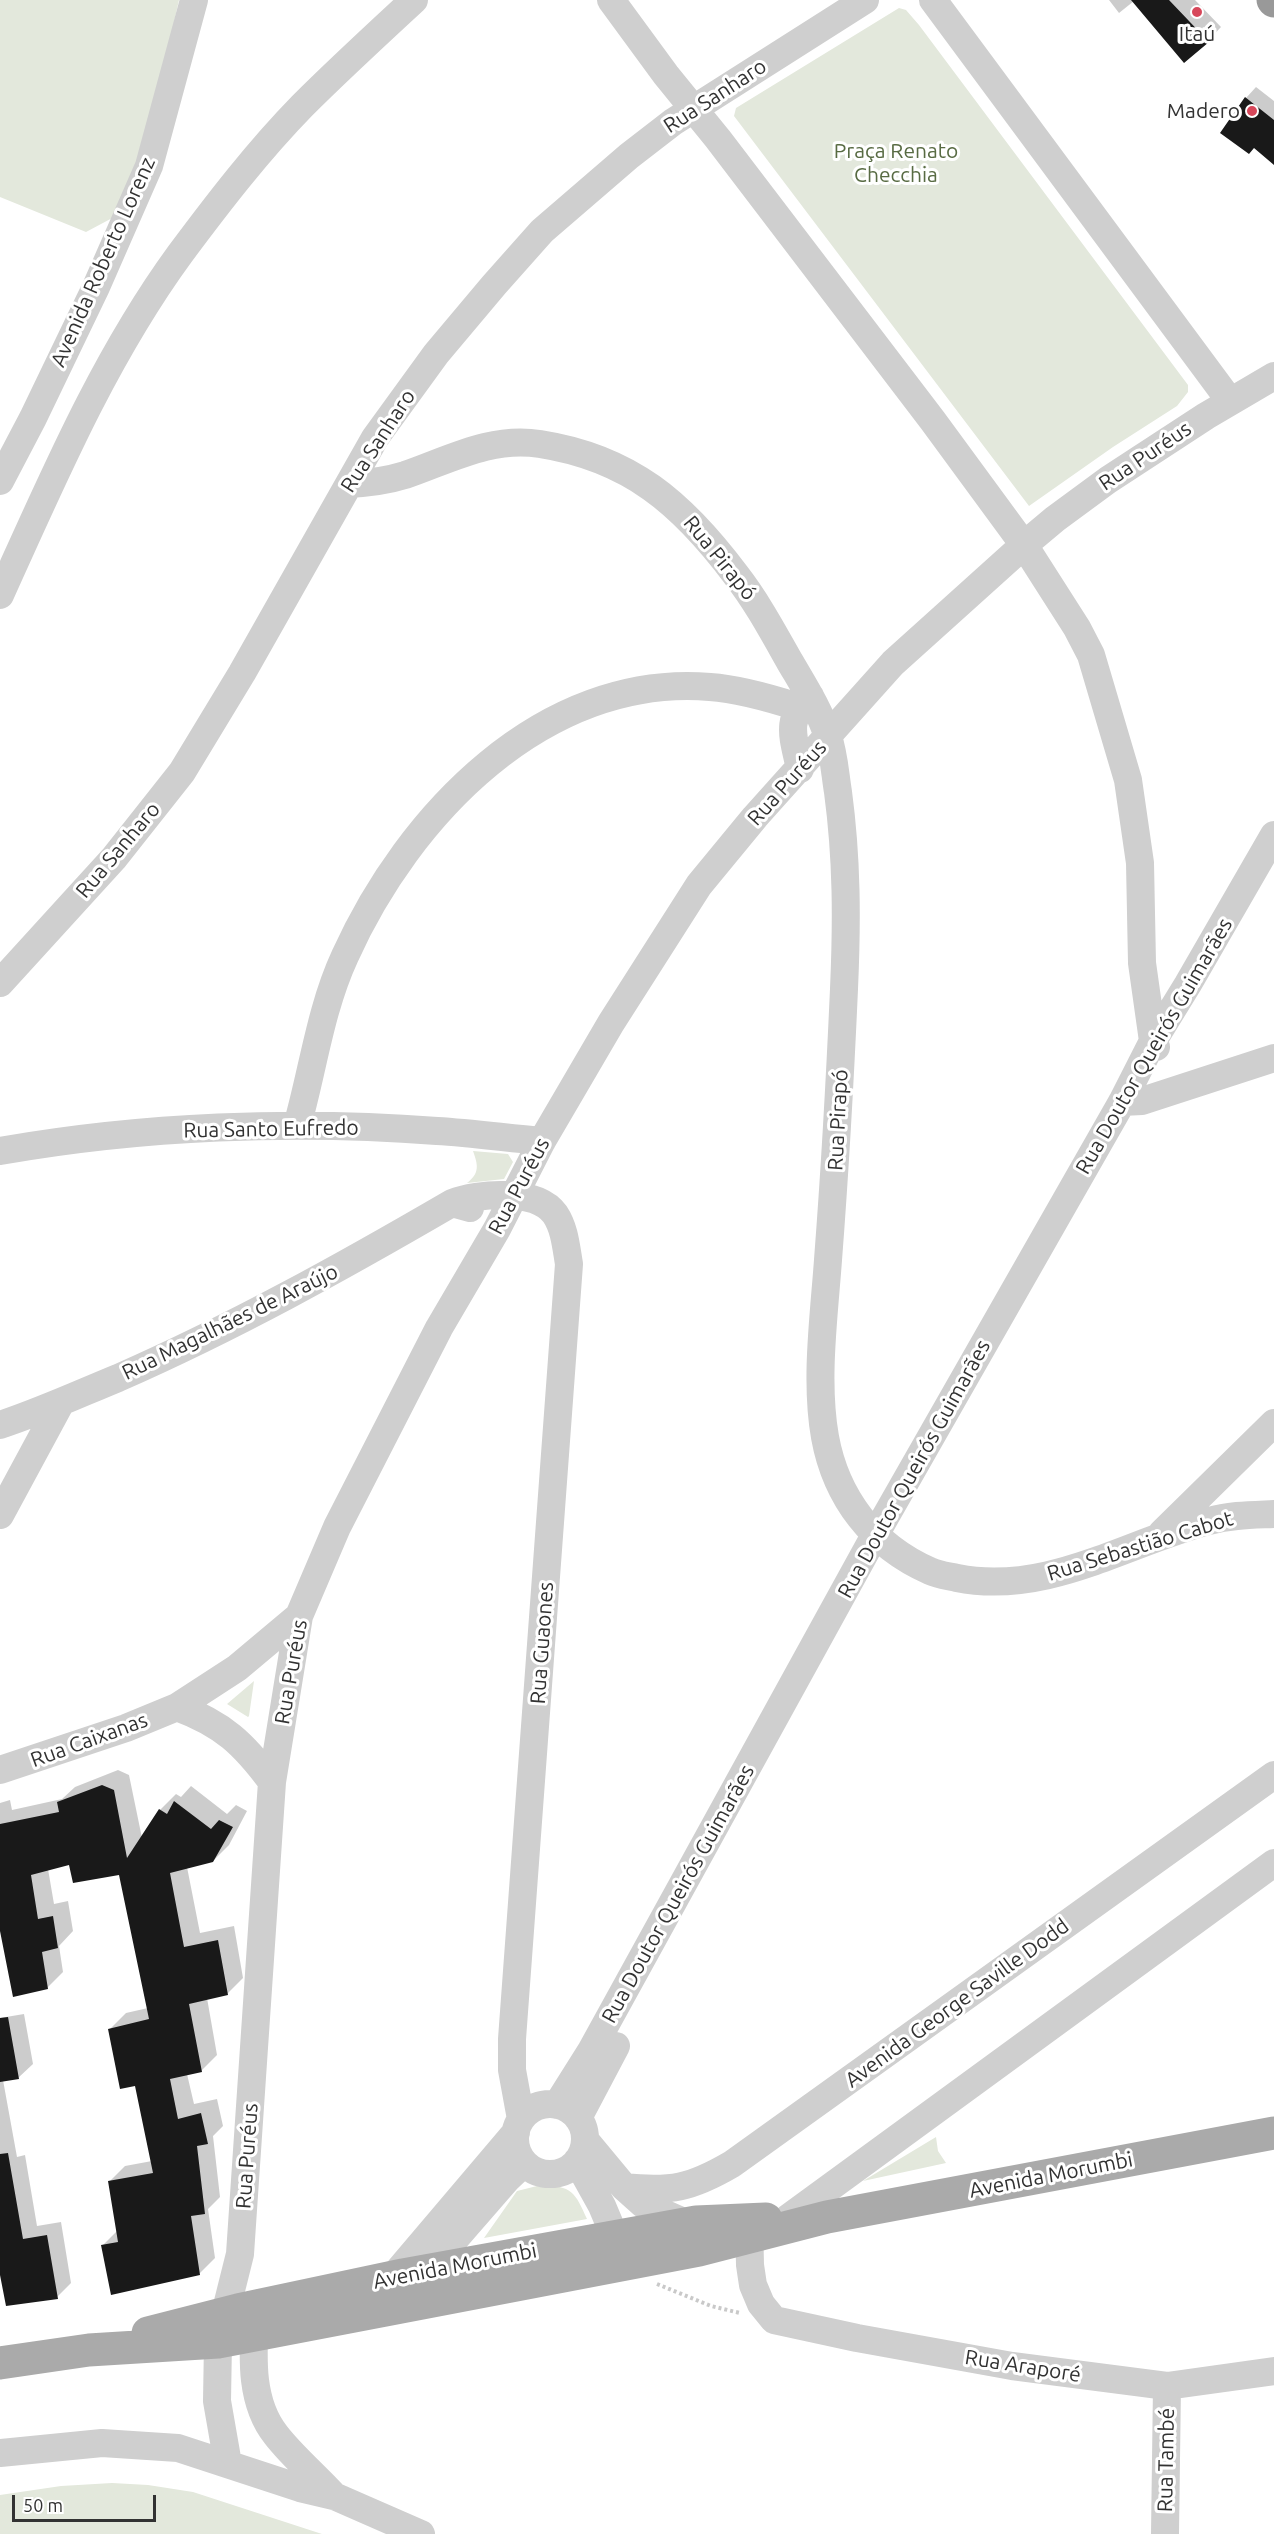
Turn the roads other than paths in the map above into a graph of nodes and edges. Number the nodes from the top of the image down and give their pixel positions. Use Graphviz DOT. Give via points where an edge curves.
graph roads {
  1 [pos="194,0"];
  2 [pos="414,0"];
  3 [pos="611,0"];
  4 [pos="865,0"];
  5 [pos="933,0"];
  6 [pos="692,109"];
  7 [pos="1274,376"];
  8 [pos="1230,401"];
  9 [pos="33,418"];
  10 [pos="70,439"];
  11 [pos="0,481"];
  12 [pos="349,484"];
  13 [pos="1024,545"];
  14 [pos="0,595"];
  15 [pos="804,702"];
  16 [pos="828,737"];
  17 [pos="801,769"];
  18 [pos="1274,835"];
  19 [pos="1274,868"];
  20 [pos="1142,963"];
  21 [pos="0,983"];
  22 [pos="1195,986"];
  23 [pos="1158,1051"];
  24 [pos="1274,1058"];
  25 [pos="1132,1102"];
  26 [pos="297,1126"];
  27 [pos="542,1141"];
  28 [pos="0,1151"];
  29 [pos="515,1196"];
  30 [pos="452,1203"];
  31 [pos="497,1229"];
  32 [pos="61,1402"];
  33 [pos="1274,1423"];
  34 [pos="0,1425"];
  35 [pos="1274,1514"];
  36 [pos="0,1515"];
  37 [pos="1156,1539"];
  38 [pos="882,1541"];
  39 [pos="299,1616"];
  40 [pos="177,1707"];
  41 [pos="0,1770"];
  42 [pos="1274,1775"];
  43 [pos="272,1782"];
  44 [pos="1274,1863"];
  45 [pos="518,2126"];
  46 [pos="574,2131"];
  47 [pos="1274,2133"];
  48 [pos="524,2163"];
  49 [pos="624,2187"];
  50 [pos="827,2217"];
  51 [pos="788,2218"];
  52 [pos="686,2223"];
  53 [pos="750,2228"];
  54 [pos="621,2250"];
  55 [pos="427,2271"];
  56 [pos="393,2277"];
  57 [pos="382,2309"];
  58 [pos="238,2324"];
  59 [pos="0,2363"];
  60 [pos="1274,2371"];
  61 [pos="1167,2386"];
  62 [pos="223,2433"];
  63 [pos="284,2444"];
  64 [pos="178,2448"];
  65 [pos="0,2453"];
  66 [pos="228,2464"];
  67 [pos="271,2478"];
  68 [pos="334,2496"];
  69 [pos="421,2534"];
  70 [pos="1165,2534"];
  1 -- 9 [label="street, Avenida Roberto Lorenz" via="149,166"];
  2 -- 10 [label="street" via="301,108 179,255 126,337"];
  3 -- 6 [label="street"];
  4 -- 6 [label="street, Rua Sanharo"];
  5 -- 8 [label="street"];
  6 -- 12 [label="street, Rua Sanharo" via="542,231 436,354 375,438"];
  6 -- 13 [label="street"];
  7 -- 8 [label="street, Rua Puréus"];
  8 -- 13 [label="street, Rua Puréus" via="1108,480"];
  9 -- 10 [label="street"];
  9 -- 11 [label="street, Avenida Roberto Lorenz"];
  10 -- 14 [label="street"];
  12 -- 15 [label="street, Rua Pirapó" via="404,475 443,459 504,443 536,443 603,460 652,488 708,538 756,602"];
  12 -- 21 [label="street, Rua Sanharo" via="182,772 114,858"];
  13 -- 16 [label="street, Rua Puréus" via="893,663"];
  13 -- 20 [label="street" via="1091,655 1115,732 1128,780 1140,863"];
  15 -- 16 [label="street, Rua Pirapó"];
  15 -- 17 [label="street" via="794,723"];
  15 -- 26 [label="street" via="710,687 635,691 591,703 554,719 504,751 429,822 373,900 344,958 317,1037"];
  16 -- 17 [label="street, Rua Puréus"];
  16 -- 38 [label="street, Rua Pirapó" via="841,818 848,906 822,1348 822,1406 825,1437 843,1493 859,1519"];
  17 -- 27 [label="street, Rua Puréus" via="699,885"];
  18 -- 22 [label="street, Rua Doutor Queirós Guimarães"];
  19 -- 22 [label="street, Rua Doutor Queirós Guimarães"];
  20 -- 22 [label="street" via="1159,975"];
  20 -- 23 [label="street"];
  22 -- 23 [label="street, Rua Doutor Queirós Guimarães"];
  23 -- 25 [label="street, Rua Doutor Queirós Guimarães"];
  24 -- 25 [label="street"];
  25 -- 38 [label="street, Rua Doutor Queirós Guimarães"];
  26 -- 27 [label="street, Rua Santo Eufredo" via="438,1131"];
  26 -- 28 [label="street, Rua Santo Eufredo" via="168,1131 49,1142"];
  27 -- 29 [label="street, Rua Puréus"];
  29 -- 30 [label="street, Rua Magalhães de Araújo" via="475,1196"];
  29 -- 31 [label="street, Rua Puréus"];
  29 -- 45 [label="street, Rua Guaones" via="553,1212 565,1236 568,1264 512,2039"];
  30 -- 31 [label="street" via="476,1211"];
  30 -- 32 [label="street, Rua Magalhães de Araújo" via="288,1297"];
  31 -- 39 [label="street, Rua Puréus" via="439,1328 337,1527"];
  32 -- 34 [label="street, Rua Magalhães de Araújo"];
  32 -- 36 [label="street"];
  33 -- 37 [label="street"];
  35 -- 37 [label="street, Rua Sebastião Cabot" via="1206,1521"];
  37 -- 38 [label="street, Rua Sebastião Cabot" via="1054,1575 996,1583 933,1573"];
  38 -- 46 [label="street, Rua Doutor Queirós Guimarães"];
  39 -- 40 [label="street, Rua Caixanas" via="237,1668"];
  39 -- 43 [label="street, Rua Puréus"];
  40 -- 41 [label="street, Rua Caixanas"];
  40 -- 43 [label="street" via="206,1718 230,1736 250,1753"];
  42 -- 49 [label="street, Avenida George Saville Dodd" via="732,2164 684,2187"];
  43 -- 58 [label="street, Rua Puréus" via="240,2254 253,2291"];
  44 -- 51 [label="street"];
  45 -- 46 [label="street" via="537,2106"];
  45 -- 48 [label="street" via="515,2143"];
  45 -- 56 [label="street"];
  46 -- 48 [label="street" via="568,2169 545,2174"];
  46 -- 49 [label="street"];
  46 -- 54 [label="street"];
  47 -- 50 [label="main road, Avenida Morumbi"];
  48 -- 55 [label="street"];
  49 -- 52 [label="street" via="644,2204"];
  50 -- 51 [label="main road, Avenida Morumbi"];
  50 -- 53 [label="main road, Avenida Morumbi"];
  51 -- 53 [label="main road, Avenida Morumbi"];
  52 -- 53 [label="main road, Avenida Morumbi"];
  52 -- 54 [label="main road, Avenida Morumbi"];
  53 -- 54 [label="main road, Avenida Morumbi"];
  53 -- 61 [label="street, Rua Araporé" via="753,2285 774,2320 1012,2366"];
  54 -- 55 [label="main road, Avenida Morumbi"];
  54 -- 57 [label="main road, Avenida Morumbi"];
  55 -- 56 [label="main road, Avenida Morumbi"];
  55 -- 57 [label="main road" via="415,2288"];
  56 -- 58 [label="main road, Avenida Morumbi"];
  57 -- 58 [label="main road, Avenida Morumbi"];
  58 -- 59 [label="main road, Avenida Morumbi"];
  58 -- 62 [label="street" via="217,2401"];
  58 -- 63 [label="street" via="253,2353 258,2398"];
  60 -- 61 [label="street, Rua Araporé"];
  61 -- 70 [label="street, Rua També"];
  62 -- 63 [label="street" via="235,2431"];
  62 -- 64 [label="street"];
  62 -- 66 [label="street"];
  63 -- 67 [label="street"];
  63 -- 68 [label="street"];
  64 -- 65 [label="street" via="102,2443"];
  64 -- 66 [label="street"];
  66 -- 67 [label="street"];
  67 -- 68 [label="street"];
  68 -- 69 [label="street"];
}
